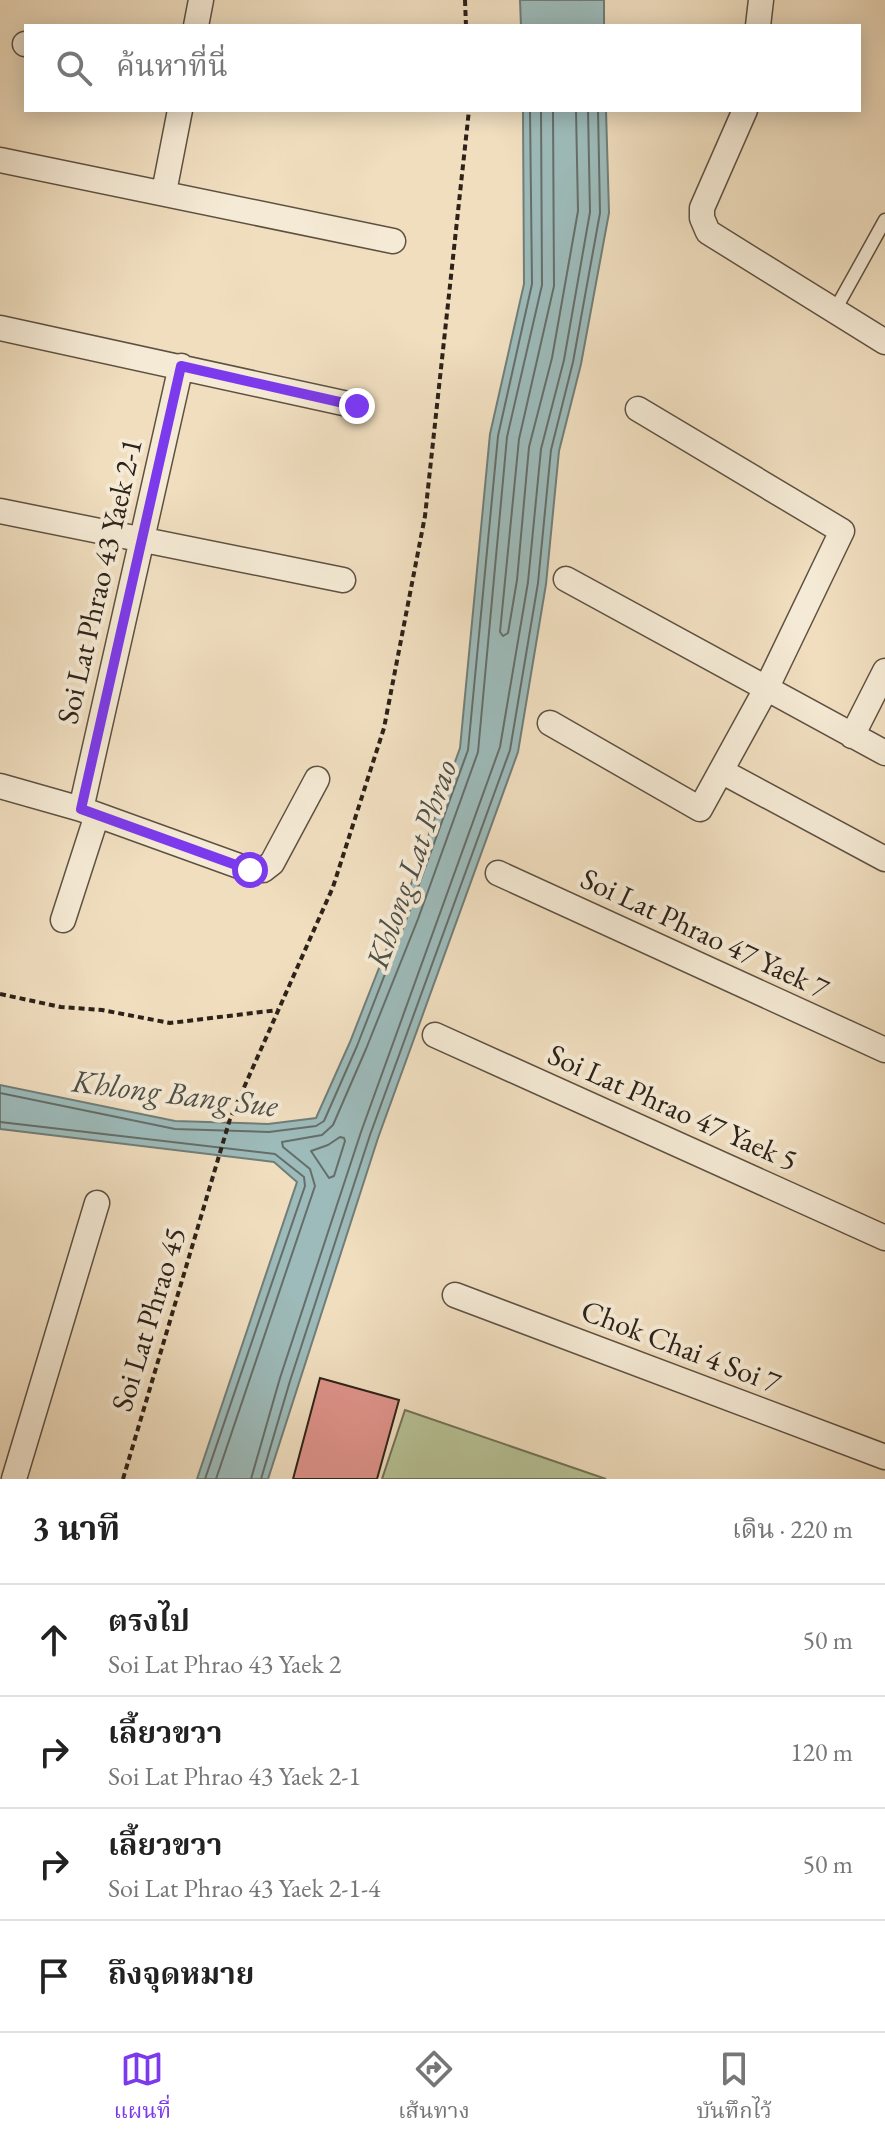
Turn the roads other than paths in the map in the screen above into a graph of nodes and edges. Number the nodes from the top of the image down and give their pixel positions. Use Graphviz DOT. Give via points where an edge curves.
graph roads {
  1 [pos="201,0"];
  2 [pos="761,0"];
  3 [pos="196,24"];
  4 [pos="758,24"];
  5 [pos="180,112"];
  6 [pos="744,112"];
  7 [pos="0,160"];
  8 [pos="164,192"];
  9 [pos="885,220"];
  10 [pos="393,241"];
  11 [pos="835,310"];
  12 [pos="0,328"];
  13 [pos="885,342"];
  14 [pos="181,366"];
  15 [pos="357,406"];
  16 [pos="638,409"];
  17 [pos="0,511"];
  18 [pos="140,540"];
  19 [pos="566,579"];
  20 [pos="343,580"];
  21 [pos="885,671"];
  22 [pos="766,689"];
  23 [pos="550,723"];
  24 [pos="852,736"];
  25 [pos="885,753"];
  26 [pos="721,771"];
  27 [pos="317,779"];
  28 [pos="0,786"];
  29 [pos="89,812"];
  30 [pos="885,859"];
  31 [pos="498,873"];
  32 [pos="63,920"];
  33 [pos="435,1035"];
  34 [pos="885,1050"];
  35 [pos="97,1203"];
  36 [pos="885,1238"];
  37 [pos="455,1295"];
  38 [pos="885,1457"];
  39 [pos="14,1479"];
  1 -- 3 [label="street"];
  2 -- 4 [label="street"];
  5 -- 8 [label="street"];
  6 -- 11 [label="street" via="702,208 708,232"];
  7 -- 8 [label="street"];
  8 -- 10 [label="street"];
  9 -- 11 [label="lane"];
  11 -- 13 [label="street"];
  12 -- 14 [label="street"];
  14 -- 15 [label="street"];
  14 -- 18 [label="street, Soi Lat Phrao 43 Yaek 2-1"];
  16 -- 22 [label="street" via="842,531"];
  17 -- 18 [label="street"];
  18 -- 20 [label="street"];
  18 -- 29 [label="street, Soi Lat Phrao 43 Yaek 2-1"];
  19 -- 22 [label="street"];
  21 -- 24 [label="street"];
  22 -- 24 [label="street"];
  22 -- 26 [label="street"];
  23 -- 26 [label="street" via="700,809"];
  24 -- 25 [label="street"];
  26 -- 30 [label="street"];
  27 -- 29 [label="street" via="272,863 263,870 250,870"];
  28 -- 29 [label="street"];
  29 -- 32 [label="street, Soi Lat Phrao 43 Yaek 2-1"];
  31 -- 34 [label="street, Soi Lat Phrao 47 Yaek 7"];
  33 -- 36 [label="street, Soi Lat Phrao 47 Yaek 5"];
  35 -- 39 [label="street"];
  37 -- 38 [label="street, Chok Chai 4 Soi 7"];
}
